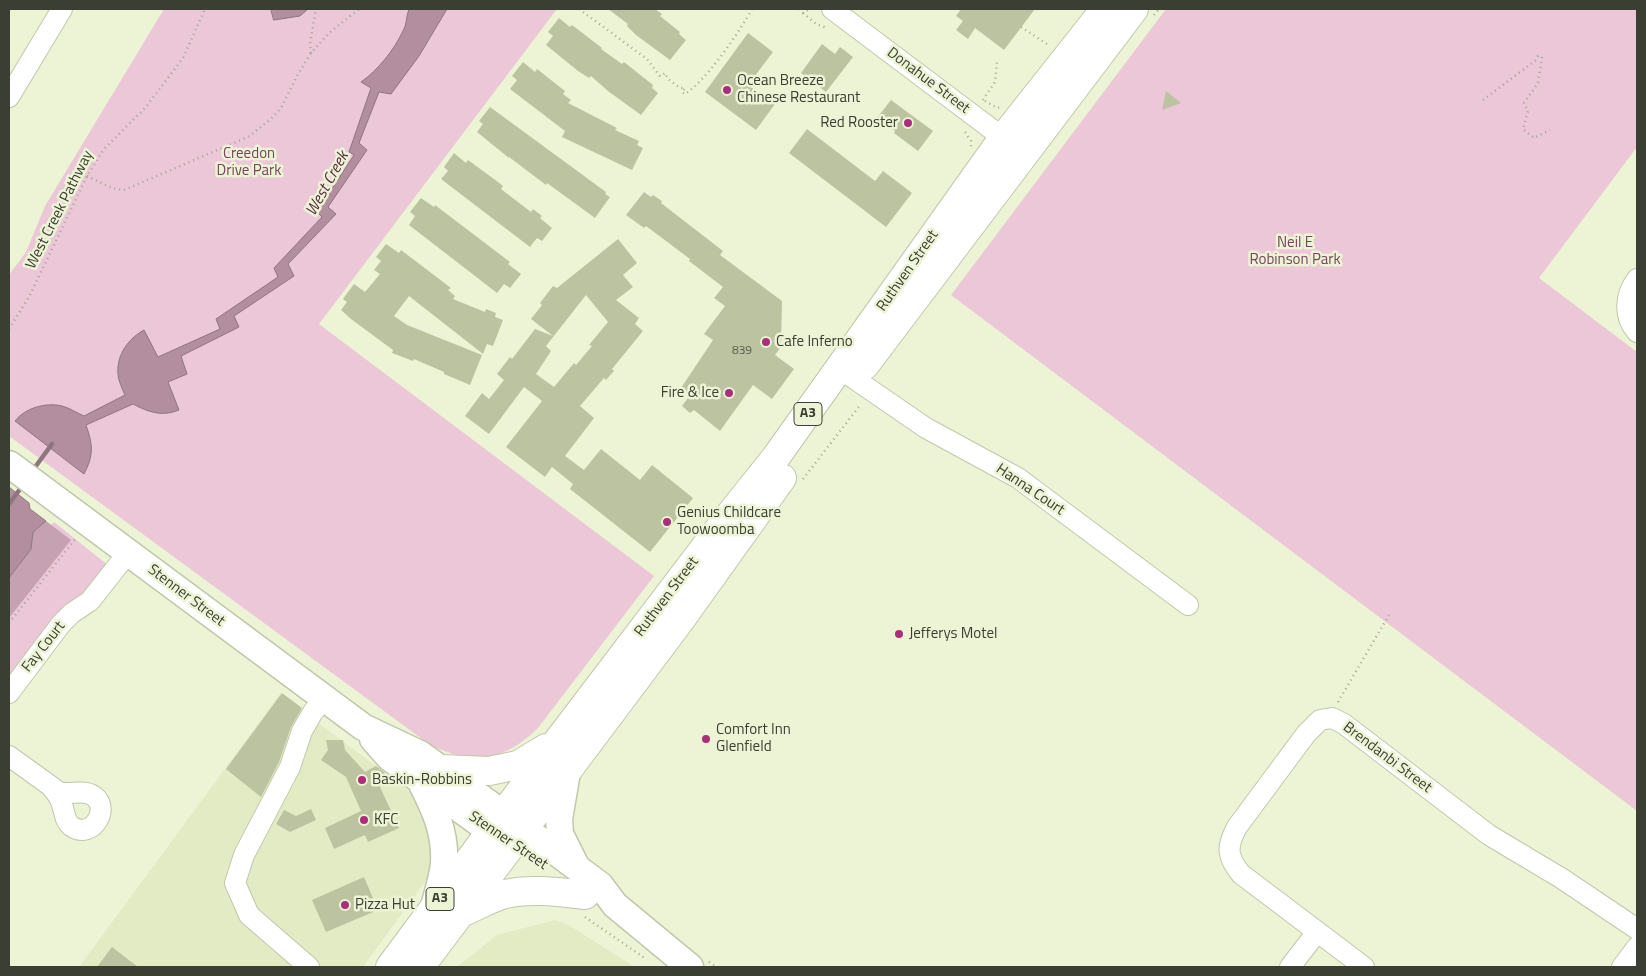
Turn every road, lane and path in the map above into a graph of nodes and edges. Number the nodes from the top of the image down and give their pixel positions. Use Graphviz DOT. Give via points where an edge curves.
graph roads {
  1 [pos="62,9"];
  2 [pos="204,9"];
  3 [pos="316,9"];
  4 [pos="359,9"];
  5 [pos="580,9"];
  6 [pos="752,9"];
  7 [pos="799,9"];
  8 [pos="809,9"];
  9 [pos="832,9"];
  10 [pos="1105,9"];
  11 [pos="1134,9"];
  12 [pos="1021,27"];
  13 [pos="1054,48"];
  14 [pos="311,54"];
  15 [pos="997,62"];
  16 [pos="9,97"];
  17 [pos="983,100"];
  18 [pos="1484,100"];
  19 [pos="1550,130"];
  20 [pos="1014,145"];
  21 [pos="87,176"];
  22 [pos="1637,279"];
  23 [pos="9,329"];
  24 [pos="1637,332"];
  25 [pos="847,375"];
  26 [pos="9,464"];
  27 [pos="70,532"];
  28 [pos="131,555"];
  29 [pos="1188,605"];
  30 [pos="1389,615"];
  31 [pos="9,623"];
  32 [pos="9,693"];
  33 [pos="324,699"];
  34 [pos="1332,718"];
  35 [pos="557,742"];
  36 [pos="9,756"];
  37 [pos="567,772"];
  38 [pos="430,774"];
  39 [pos="52,788"];
  40 [pos="507,829"];
  41 [pos="578,869"];
  42 [pos="584,905"];
  43 [pos="615,905"];
  44 [pos="434,908"];
  45 [pos="461,913"];
  46 [pos="1637,929"];
  47 [pos="1317,932"];
  48 [pos="1637,947"];
  49 [pos="650,962"];
  50 [pos="309,967"];
  51 [pos="390,967"];
  52 [pos="420,967"];
  53 [pos="690,967"];
  54 [pos="1290,967"];
  55 [pos="1364,967"];
  56 [pos="1622,967"];
  1 -- 16 [label="street"];
  2 -- 21 [label="path, West Creek Pathway" via="182,58 146,107 104,149"];
  3 -- 14 [label="path"];
  4 -- 14 [label="path" via="329,33"];
  5 -- 6 [label="path" via="647,59 660,76 665,72 668,79 685,88 682,92 685,94 737,34"];
  7 -- 8 [label="path" via="803,14"];
  9 -- 20 [label="street, Donahue Street"];
  10 -- 20 [label="highway, Ruthven Street / A3"];
  11 -- 20 [label="highway, Ruthven Street / A3"];
  12 -- 13 [label="path"];
  14 -- 21 [label="path" via="281,108 248,137 124,190"];
  15 -- 17 [label="path" via="995,82"];
  18 -- 19 [label="path" via="1538,56 1542,57 1538,83 1524,103 1528,111 1523,129 1534,138"];
  20 -- 25 [label="highway, Ruthven Street / A3"];
  21 -- 23 [label="path, West Creek Pathway" via="29,297"];
  22 -- 24 [label="street" via="1628,296 1627,309 1628,319"];
  25 -- 29 [label="street, Hanna Court" via="926,428 1018,478"];
  25 -- 35 [label="highway, Ruthven Street / A3" via="776,456"];
  25 -- 37 [label="highway, Ruthven Street / A3" via="679,622"];
  26 -- 28 [label="main road, Stenner Street"];
  27 -- 31 [label="path" via="76,538"];
  28 -- 32 [label="street, Fay Court" via="126,568 105,595 72,613 61,624"];
  28 -- 33 [label="main road, Stenner Street"];
  30 -- 34 [label="path"];
  33 -- 38 [label="main road, Stenner Street" via="363,727 420,754"];
  33 -- 50 [label="street" via="302,731 290,767 244,855 235,883 249,915"];
  34 -- 46 [label="street, Brendanbi Street" via="1489,835"];
  34 -- 47 [label="street, Brendanbi Street" via="1320,720 1306,734 1237,827 1229,851 1232,863 1241,874"];
  35 -- 38 [label="highway" via="518,765 489,771"];
  35 -- 40 [label="highway, Ruthven Street / A3"];
  36 -- 39 [label="street"];
  37 -- 40 [label="highway, Ruthven Street / A3"];
  37 -- 41 [label="main road" via="559,819 560,834"];
  38 -- 40 [label="main road, Stenner Street"];
  38 -- 44 [label="main road" via="443,833 444,864"];
  40 -- 41 [label="main road, Stenner Street"];
  40 -- 42 [label="main road, Stenner Street"];
  40 -- 44 [label="highway, Ruthven Street / A3"];
  40 -- 45 [label="highway, Ruthven Street / A3"];
  41 -- 43 [label="main road, Stenner Street" via="600,885"];
  42 -- 43 [label="main road, Stenner Street" via="592,900"];
  42 -- 45 [label="highway" via="542,890 504,895"];
  42 -- 49 [label="path"];
  43 -- 53 [label="main road, Stenner Street"];
  44 -- 51 [label="highway, Ruthven Street / A3"];
  45 -- 52 [label="highway, Ruthven Street / A3"];
  47 -- 54 [label="street"];
  47 -- 55 [label="street, Brendanbi Street"];
  48 -- 56 [label="street"];
}
